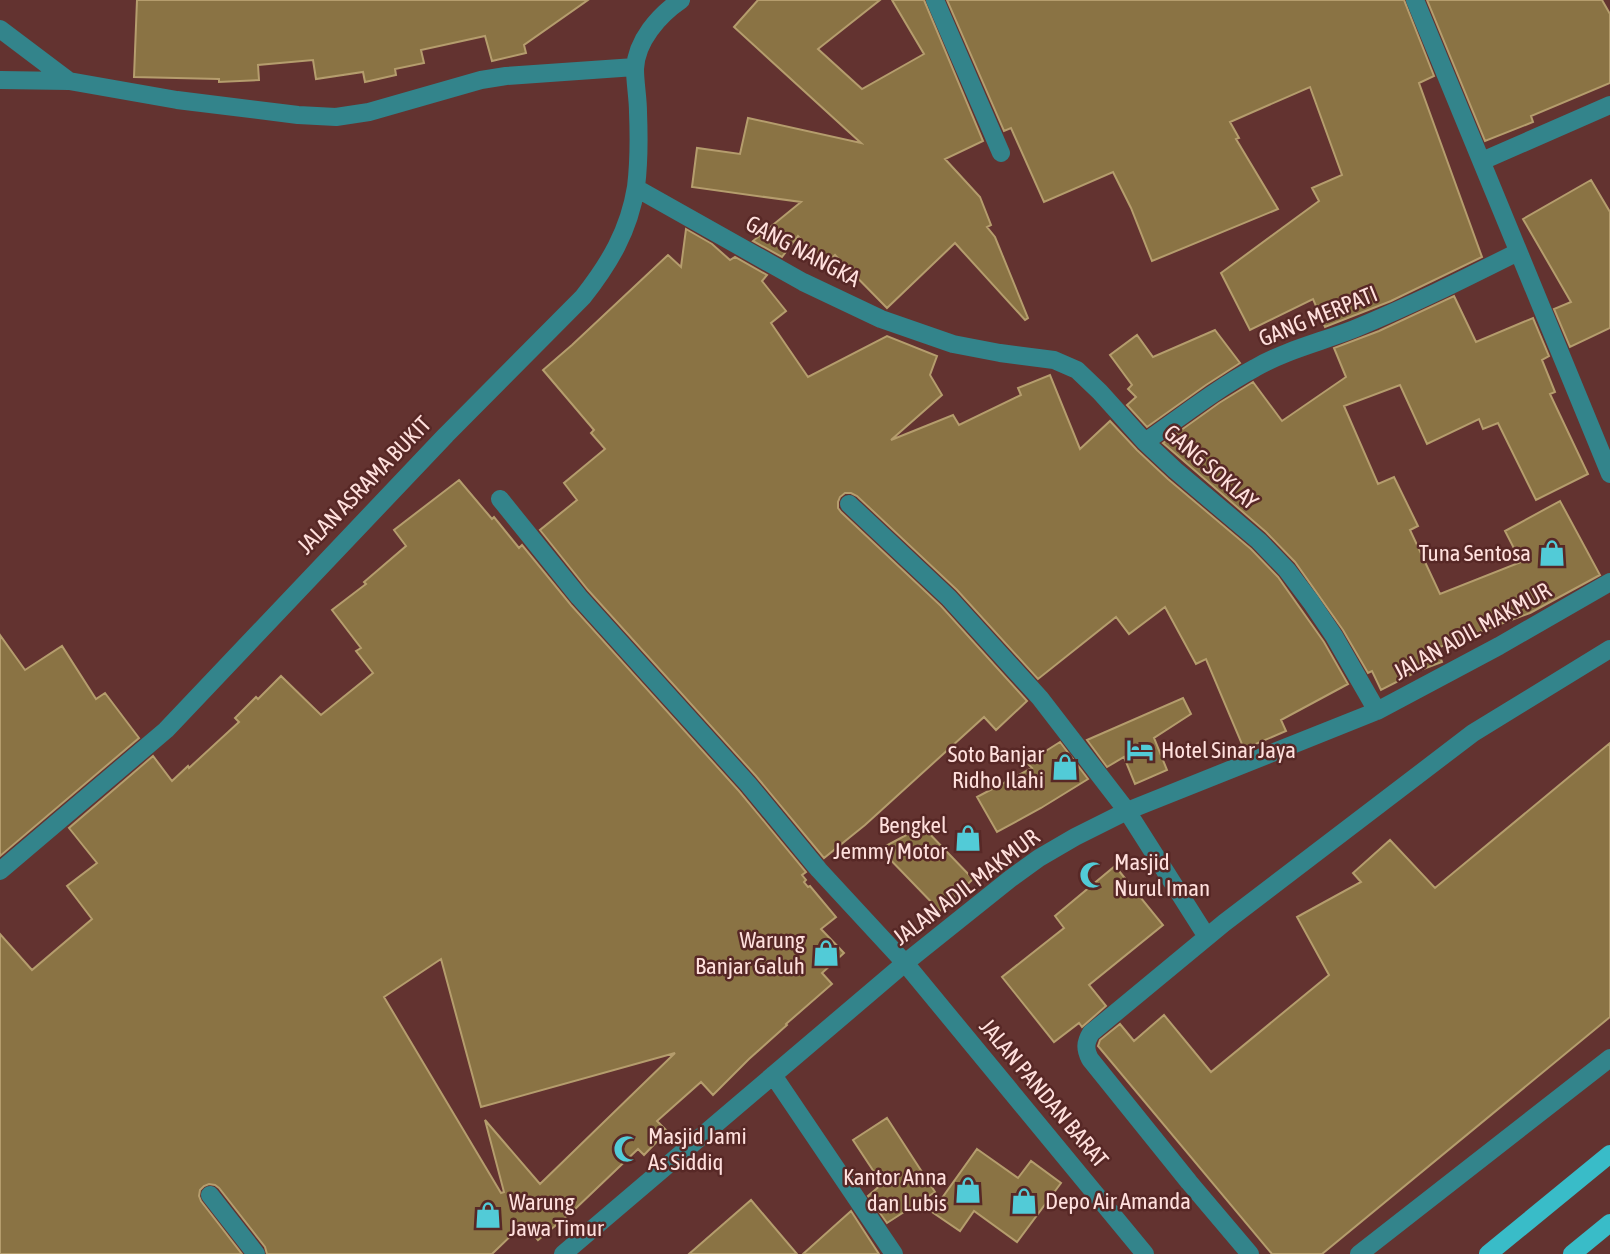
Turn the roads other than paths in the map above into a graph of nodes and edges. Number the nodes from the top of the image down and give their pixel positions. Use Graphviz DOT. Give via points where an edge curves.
graph roads {
  1 [pos="681,0"];
  2 [pos="935,0"];
  3 [pos="1415,0"];
  4 [pos="0,29"];
  5 [pos="635,67"];
  6 [pos="0,80"];
  7 [pos="69,81"];
  8 [pos="1610,105"];
  9 [pos="1000,153"];
  10 [pos="1482,161"];
  11 [pos="636,188"];
  12 [pos="1518,252"];
  13 [pos="953,344"];
  14 [pos="1145,442"];
  15 [pos="1610,474"];
  16 [pos="500,499"];
  17 [pos="849,504"];
  18 [pos="1610,582"];
  19 [pos="1610,649"];
  20 [pos="1377,711"];
  21 [pos="1127,811"];
  22 [pos="0,871"];
  23 [pos="1207,937"];
  24 [pos="905,963"];
  25 [pos="1610,1058"];
  26 [pos="773,1075"];
  27 [pos="1610,1154"];
  28 [pos="210,1195"];
  29 [pos="1610,1223"];
  30 [pos="256,1254"];
  31 [pos="563,1254"];
  32 [pos="894,1254"];
  33 [pos="1145,1254"];
  34 [pos="1250,1254"];
  35 [pos="1359,1254"];
  36 [pos="1488,1254"];
  37 [pos="1572,1254"];
  1 -- 5 [label="street, JALAN ASRAMA BUKIT" via="642,42"];
  2 -- 9 [label="street"];
  3 -- 10 [label="street"];
  4 -- 7 [label="street"];
  5 -- 7 [label="street" via="481,80 336,117 177,100"];
  5 -- 11 [label="street, JALAN ASRAMA BUKIT"];
  6 -- 7 [label="street"];
  8 -- 10 [label="street"];
  10 -- 12 [label="street"];
  11 -- 13 [label="street, GANG NANGKA" via="823,292 881,319"];
  11 -- 22 [label="street, JALAN ASRAMA BUKIT" via="615,252 583,297 166,730"];
  12 -- 14 [label="street, GANG MERPATI" via="1407,306 1256,367"];
  12 -- 15 [label="street"];
  13 -- 14 [label="street, GANG SOKLAY" via="1066,364 1100,392"];
  14 -- 20 [label="street, GANG SOKLAY" via="1287,570 1334,636"];
  16 -- 24 [label="street, JALAN PANDAN BARAT" via="579,597"];
  17 -- 21 [label="street" via="949,598 1040,698"];
  18 -- 20 [label="street, JALAN ADIL MAKMUR"];
  19 -- 23 [label="street" via="1473,733"];
  20 -- 21 [label="street, JALAN ADIL MAKMUR"];
  21 -- 23 [label="street"];
  21 -- 24 [label="street, JALAN ADIL MAKMUR" via="1039,858"];
  23 -- 34 [label="street" via="1091,1033 1086,1051"];
  24 -- 26 [label="street, JALAN ADIL MAKMUR"];
  24 -- 33 [label="street, JALAN PANDAN BARAT"];
  25 -- 35 [label="street"];
  26 -- 31 [label="street, JALAN ADIL MAKMUR"];
  26 -- 32 [label="street"];
  27 -- 36 [label="main road"];
  28 -- 30 [label="street"];
  29 -- 37 [label="main road"];
}
